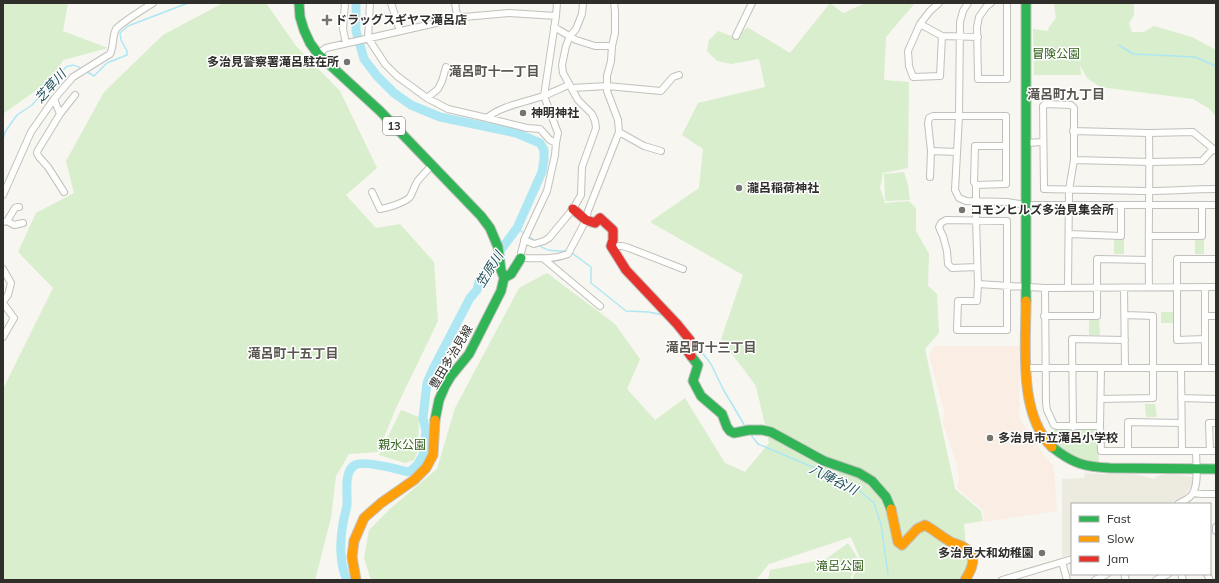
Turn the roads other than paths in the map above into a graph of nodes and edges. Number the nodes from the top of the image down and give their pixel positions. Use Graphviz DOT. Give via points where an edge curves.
graph roads {
  1 [pos="153,3"];
  2 [pos="300,3"];
  3 [pos="345,3"];
  4 [pos="370,3"];
  5 [pos="392,3"];
  6 [pos="456,3"];
  7 [pos="557,3"];
  8 [pos="583,3"];
  9 [pos="614,3"];
  10 [pos="752,3"];
  11 [pos="939,3"];
  12 [pos="968,3"];
  13 [pos="991,3"];
  14 [pos="1007,3"];
  15 [pos="1026,3"];
  16 [pos="457,15"];
  17 [pos="556,16"];
  18 [pos="920,24"];
  19 [pos="554,27"];
  20 [pos="400,30"];
  21 [pos="570,36"];
  22 [pos="736,36"];
  23 [pos="942,36"];
  24 [pos="960,37"];
  25 [pos="978,37"];
  26 [pos="368,38"];
  27 [pos="346,43"];
  28 [pos="612,46"];
  29 [pos="318,54"];
  30 [pos="446,67"];
  31 [pos="679,75"];
  32 [pos="571,86"];
  33 [pos="607,86"];
  34 [pos="75,95"];
  35 [pos="544,96"];
  36 [pos="427,98"];
  37 [pos="54,99"];
  38 [pos="60,114"];
  39 [pos="960,116"];
  40 [pos="487,118"];
  41 [pos="1073,131"];
  42 [pos="619,132"];
  43 [pos="1148,133"];
  44 [pos="1043,142"];
  45 [pos="556,143"];
  46 [pos="1026,143"];
  47 [pos="1006,146"];
  48 [pos="1214,150"];
  49 [pos="931,151"];
  50 [pos="661,152"];
  51 [pos="957,152"];
  52 [pos="1074,160"];
  53 [pos="1150,162"];
  54 [pos="432,165"];
  55 [pos="930,177"];
  56 [pos="976,185"];
  57 [pos="1216,189"];
  58 [pos="1068,190"];
  59 [pos="1149,191"];
  60 [pos="64,192"];
  61 [pos="372,192"];
  62 [pos="3,195"];
  63 [pos="976,202"];
  64 [pos="1026,205"];
  65 [pos="1068,205"];
  66 [pos="1121,205"];
  67 [pos="1149,205"];
  68 [pos="1202,205"];
  69 [pos="1216,205"];
  70 [pos="19,207"];
  71 [pos="573,209"];
  72 [pos="586,220"];
  73 [pos="976,220"];
  74 [pos="5,222"];
  75 [pos="23,223"];
  76 [pos="1069,234"];
  77 [pos="1149,236"];
  78 [pos="526,237"];
  79 [pos="611,246"];
  80 [pos="521,258"];
  81 [pos="544,259"];
  82 [pos="1216,259"];
  83 [pos="1149,260"];
  84 [pos="977,267"];
  85 [pos="3,269"];
  86 [pos="683,269"];
  87 [pos="503,274"];
  88 [pos="978,284"];
  89 [pos="1007,285"];
  90 [pos="1026,287"];
  91 [pos="1068,287"];
  92 [pos="1149,287"];
  93 [pos="1045,288"];
  94 [pos="1096,288"];
  95 [pos="1124,288"];
  96 [pos="1177,288"];
  97 [pos="1205,288"];
  98 [pos="1216,288"];
  99 [pos="3,303"];
  100 [pos="600,306"];
  101 [pos="1044,316"];
  102 [pos="1125,316"];
  103 [pos="1205,316"];
  104 [pos="1216,316"];
  105 [pos="3,337"];
  106 [pos="1205,339"];
  107 [pos="1125,340"];
  108 [pos="1026,368"];
  109 [pos="1045,368"];
  110 [pos="1101,368"];
  111 [pos="1125,368"];
  112 [pos="1153,368"];
  113 [pos="1181,368"];
  114 [pos="1205,368"];
  115 [pos="1216,368"];
  116 [pos="1073,369"];
  117 [pos="1181,398"];
  118 [pos="1101,399"];
  119 [pos="1216,399"];
  120 [pos="1216,422"];
  121 [pos="1181,423"];
  122 [pos="1073,426"];
  123 [pos="1100,426"];
  124 [pos="1128,451"];
  125 [pos="1182,451"];
  126 [pos="1196,451"];
  127 [pos="1213,451"];
  128 [pos="1196,469"];
  129 [pos="1216,469"];
  130 [pos="1193,493"];
  131 [pos="1216,494"];
  132 [pos="1180,503"];
  133 [pos="1216,527"];
  134 [pos="1216,531"];
  135 [pos="1071,559"];
  136 [pos="1062,562"];
  137 [pos="1105,575"];
  138 [pos="1166,575"];
  139 [pos="356,580"];
  140 [pos="965,580"];
  141 [pos="1002,580"];
  142 [pos="1067,580"];
  143 [pos="1095,580"];
  144 [pos="1156,580"];
  1 -- 37 [label="street" via="116,29 110,54 69,80"];
  2 -- 29 [label="street, 豊田多治見線 / 13" via="303,31"];
  3 -- 27 [label="street" via="343,29"];
  4 -- 26 [label="street"];
  5 -- 20 [label="street"];
  6 -- 16 [label="street"];
  7 -- 17 [label="street"];
  8 -- 21 [label="street" via="582,14"];
  9 -- 28 [label="street" via="615,33"];
  10 -- 22 [label="street"];
  11 -- 18 [label="street"];
  12 -- 24 [label="street" via="960,22"];
  13 -- 25 [label="street" via="979,17"];
  14 -- 25 [label="street" via="1007,79 978,79"];
  15 -- 46 [label="street"];
  16 -- 17 [label="street" via="464,18 509,13"];
  16 -- 20 [label="street" via="445,21"];
  17 -- 19 [label="street"];
  18 -- 23 [label="street"];
  18 -- 23 [label="street" via="908,51 913,77 940,76"];
  19 -- 21 [label="street"];
  19 -- 35 [label="street"];
  20 -- 26 [label="street"];
  21 -- 28 [label="street" via="595,46"];
  21 -- 32 [label="street" via="562,65 563,73"];
  23 -- 24 [label="street"];
  24 -- 25 [label="street"];
  24 -- 39 [label="street"];
  26 -- 27 [label="street"];
  26 -- 36 [label="street" via="397,76"];
  27 -- 29 [label="street" via="326,48"];
  28 -- 33 [label="street"];
  29 -- 54 [label="street, 豊田多治見線 / 13" via="380,111"];
  30 -- 36 [label="street" via="438,90"];
  31 -- 33 [label="street" via="673,77 661,91"];
  32 -- 33 [label="street"];
  32 -- 35 [label="street"];
  32 -- 71 [label="street" via="578,100 592,114 596,128 582,167 581,195"];
  33 -- 42 [label="street" via="618,120"];
  34 -- 38 [label="street"];
  35 -- 40 [label="street" via="491,114"];
  35 -- 45 [label="street" via="558,133"];
  36 -- 40 [label="street" via="448,109"];
  37 -- 38 [label="street"];
  37 -- 62 [label="street" via="31,132"];
  38 -- 60 [label="street" via="37,153"];
  39 -- 47 [label="street" via="1006,116"];
  39 -- 49 [label="street" via="929,118"];
  39 -- 51 [label="street"];
  40 -- 45 [label="street" via="540,129"];
  41 -- 43 [label="street"];
  41 -- 44 [label="street" via="1074,108 1045,104"];
  41 -- 52 [label="street"];
  42 -- 50 [label="street"];
  42 -- 72 [label="street"];
  43 -- 48 [label="street" via="1192,132"];
  43 -- 53 [label="street"];
  44 -- 46 [label="street"];
  44 -- 58 [label="street" via="1044,189"];
  45 -- 78 [label="street" via="555,160 547,191"];
  46 -- 64 [label="street"];
  47 -- 56 [label="street" via="1006,184"];
  47 -- 56 [label="street" via="975,146"];
  48 -- 53 [label="street" via="1202,161"];
  49 -- 51 [label="street"];
  49 -- 55 [label="street"];
  51 -- 63 [label="street" via="955,190 960,198"];
  52 -- 53 [label="street"];
  52 -- 58 [label="street"];
  53 -- 59 [label="street"];
  54 -- 61 [label="street" via="416,183 410,197 401,202 380,208"];
  54 -- 87 [label="street, 豊田多治見線 / 13" via="490,228 498,246"];
  56 -- 63 [label="street"];
  57 -- 59 [label="street"];
  58 -- 59 [label="street"];
  58 -- 65 [label="street"];
  59 -- 67 [label="street"];
  63 -- 64 [label="street"];
  63 -- 73 [label="street"];
  64 -- 65 [label="street"];
  64 -- 90 [label="street"];
  65 -- 66 [label="street"];
  65 -- 76 [label="street"];
  66 -- 67 [label="street"];
  66 -- 76 [label="street" via="1121,236"];
  67 -- 68 [label="street"];
  67 -- 77 [label="street"];
  68 -- 69 [label="street"];
  68 -- 77 [label="street" via="1202,236"];
  70 -- 74 [label="street" via="15,208"];
  71 -- 72 [label="street"];
  71 -- 78 [label="street" via="544,241 537,243"];
  72 -- 79 [label="street" via="594,223 600,218 613,230"];
  72 -- 81 [label="street" via="570,251 559,258"];
  73 -- 84 [label="street"];
  73 -- 84 [label="street" via="946,220 939,227 944,236 948,264 952,268"];
  73 -- 89 [label="street" via="1007,221"];
  74 -- 75 [label="street" via="17,226"];
  76 -- 91 [label="street"];
  77 -- 83 [label="street"];
  78 -- 80 [label="street"];
  79 -- 86 [label="street" via="629,248"];
  79 -- 140 [label="street" via="626,270 690,340 688,352 698,365 693,381 701,396 722,414 730,430 734,433 749,430 771,432 834,465 859,473 872,481 886,497 892,511 898,542 902,545 918,527 925,525 954,544 968,549 973,555 973,562 972,570"];
  80 -- 81 [label="street"];
  80 -- 87 [label="street" via="511,274"];
  81 -- 100 [label="street"];
  82 -- 96 [label="street" via="1177,259"];
  83 -- 92 [label="street"];
  83 -- 94 [label="street" via="1097,259"];
  84 -- 88 [label="street"];
  85 -- 99 [label="street" via="11,283"];
  87 -- 139 [label="street, 豊田多治見線 / 13" via="501,291 480,335 448,381 439,400 435,418 433,455 426,468 364,518 353,546"];
  88 -- 89 [label="street"];
  88 -- 89 [label="street" via="978,301 958,301 957,330 1007,330"];
  89 -- 90 [label="street"];
  90 -- 93 [label="street"];
  90 -- 108 [label="street"];
  91 -- 93 [label="street"];
  91 -- 94 [label="street"];
  92 -- 95 [label="street"];
  92 -- 96 [label="street"];
  93 -- 101 [label="street"];
  94 -- 95 [label="street"];
  94 -- 101 [label="street" via="1097,316"];
  95 -- 102 [label="street"];
  96 -- 97 [label="street"];
  96 -- 106 [label="street" via="1177,340"];
  97 -- 98 [label="street"];
  97 -- 103 [label="street"];
  99 -- 105 [label="street" via="14,318"];
  101 -- 109 [label="street"];
  102 -- 107 [label="street"];
  102 -- 112 [label="street" via="1153,316"];
  103 -- 104 [label="street"];
  103 -- 106 [label="street"];
  106 -- 114 [label="street"];
  107 -- 111 [label="street"];
  107 -- 116 [label="street" via="1072,339"];
  108 -- 109 [label="street"];
  108 -- 128 [label="street" via="1028,398 1037,429 1054,449 1069,459 1092,467"];
  109 -- 116 [label="street"];
  109 -- 122 [label="street" via="1046,403 1051,420 1054,425"];
  110 -- 111 [label="street"];
  110 -- 116 [label="street"];
  110 -- 118 [label="street"];
  111 -- 112 [label="street"];
  112 -- 113 [label="street"];
  112 -- 118 [label="street" via="1152,398"];
  113 -- 114 [label="street"];
  113 -- 117 [label="street"];
  114 -- 115 [label="street"];
  116 -- 122 [label="street"];
  117 -- 119 [label="street"];
  117 -- 121 [label="street"];
  118 -- 123 [label="street"];
  120 -- 127 [label="street" via="1210,422"];
  121 -- 124 [label="street" via="1128,422"];
  121 -- 125 [label="street"];
  122 -- 123 [label="street"];
  123 -- 124 [label="street" via="1101,451"];
  124 -- 125 [label="street"];
  125 -- 126 [label="street"];
  126 -- 127 [label="street"];
  126 -- 128 [label="street"];
  128 -- 129 [label="street"];
  128 -- 130 [label="street"];
  130 -- 131 [label="street"];
  130 -- 132 [label="street"];
  133 -- 134 [label="street"];
  135 -- 136 [label="street"];
  136 -- 141 [label="street"];
  136 -- 142 [label="street"];
  137 -- 143 [label="street"];
  138 -- 144 [label="street"];
}
